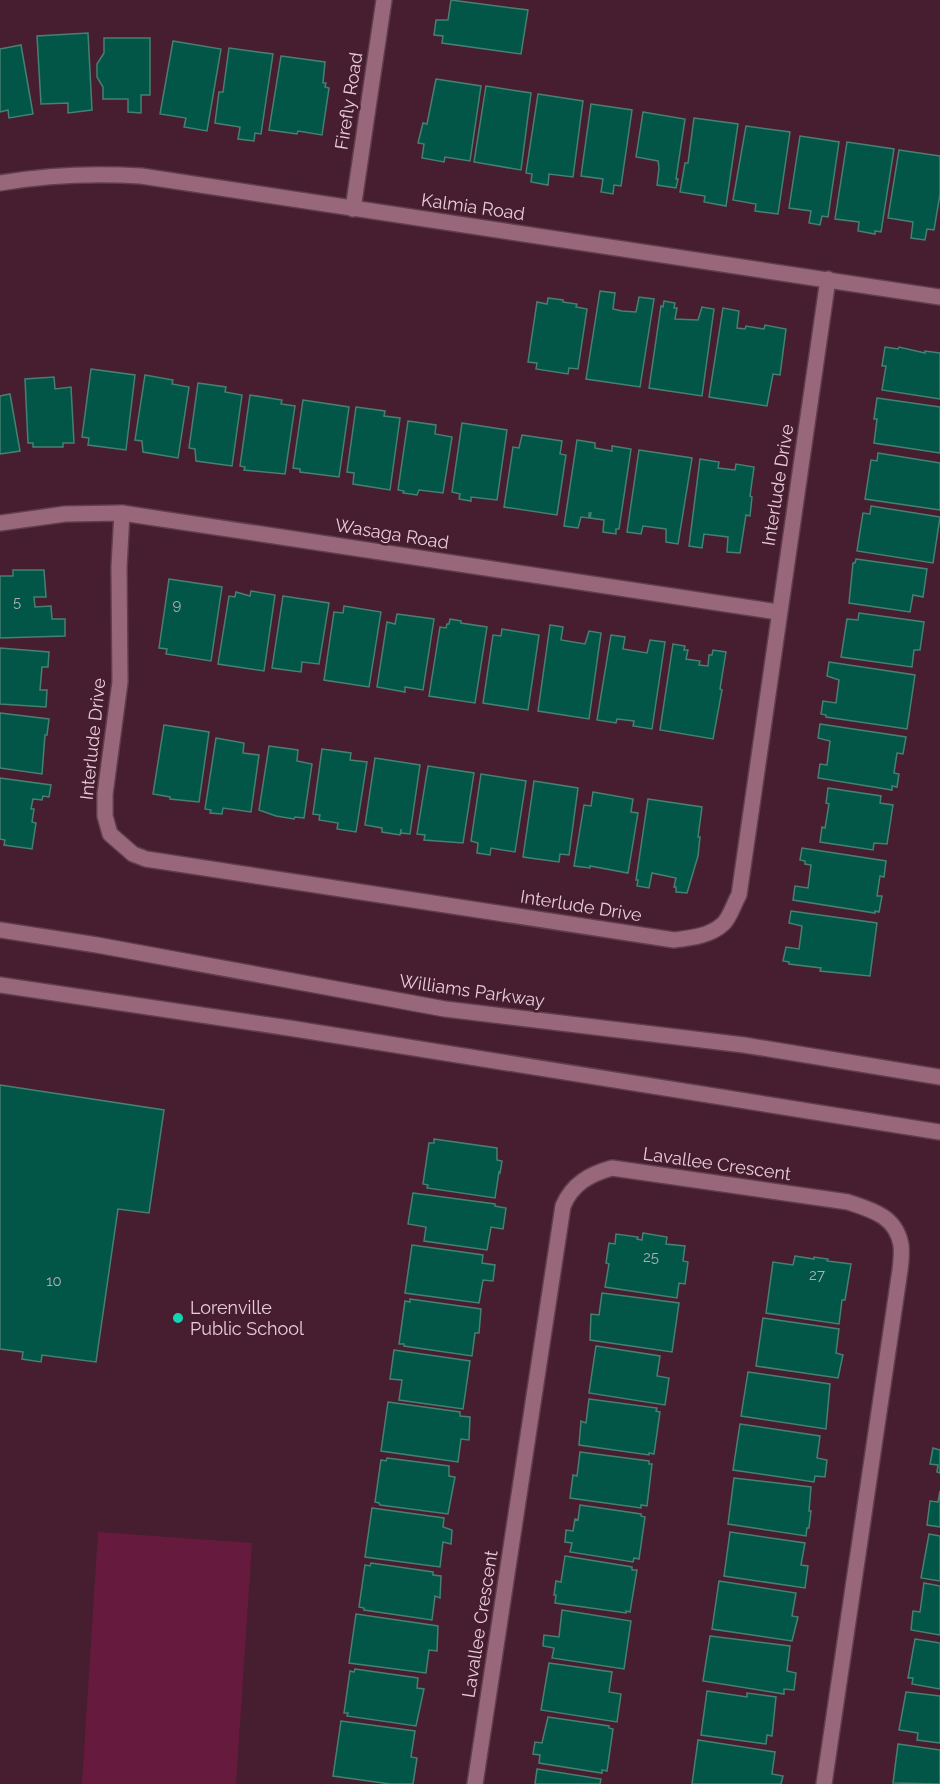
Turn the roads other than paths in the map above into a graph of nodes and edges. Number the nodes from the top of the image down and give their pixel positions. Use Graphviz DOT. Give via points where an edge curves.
graph roads {
  1 [pos="384,0"];
  2 [pos="0,183"];
  3 [pos="353,209"];
  4 [pos="828,279"];
  5 [pos="940,297"];
  6 [pos="122,513"];
  7 [pos="0,523"];
  8 [pos="778,612"];
  9 [pos="0,930"];
  10 [pos="0,985"];
  11 [pos="940,1077"];
  12 [pos="940,1132"];
  13 [pos="475,1784"];
  14 [pos="824,1784"];
  1 -- 3 [label="street, Firefly Road"];
  2 -- 3 [label="street, Kalmia Road" via="59,175 141,176"];
  3 -- 4 [label="street, Kalmia Road"];
  4 -- 5 [label="street, Kalmia Road"];
  4 -- 8 [label="street, Interlude Drive"];
  6 -- 7 [label="street, Wasaga Road" via="66,514"];
  6 -- 8 [label="street, Wasaga Road"];
  6 -- 8 [label="street, Interlude Drive" via="120,682 105,816 110,834 123,846 146,859 580,926 674,940 694,938 725,923 738,895"];
  9 -- 11 [label="street, Williams Parkway" via="445,1009 744,1045"];
  10 -- 12 [label="street"];
  13 -- 14 [label="street, Lavallee Crescent" via="563,1206 582,1181 612,1168 848,1202 879,1212 893,1226 901,1245 899,1281"];
}
